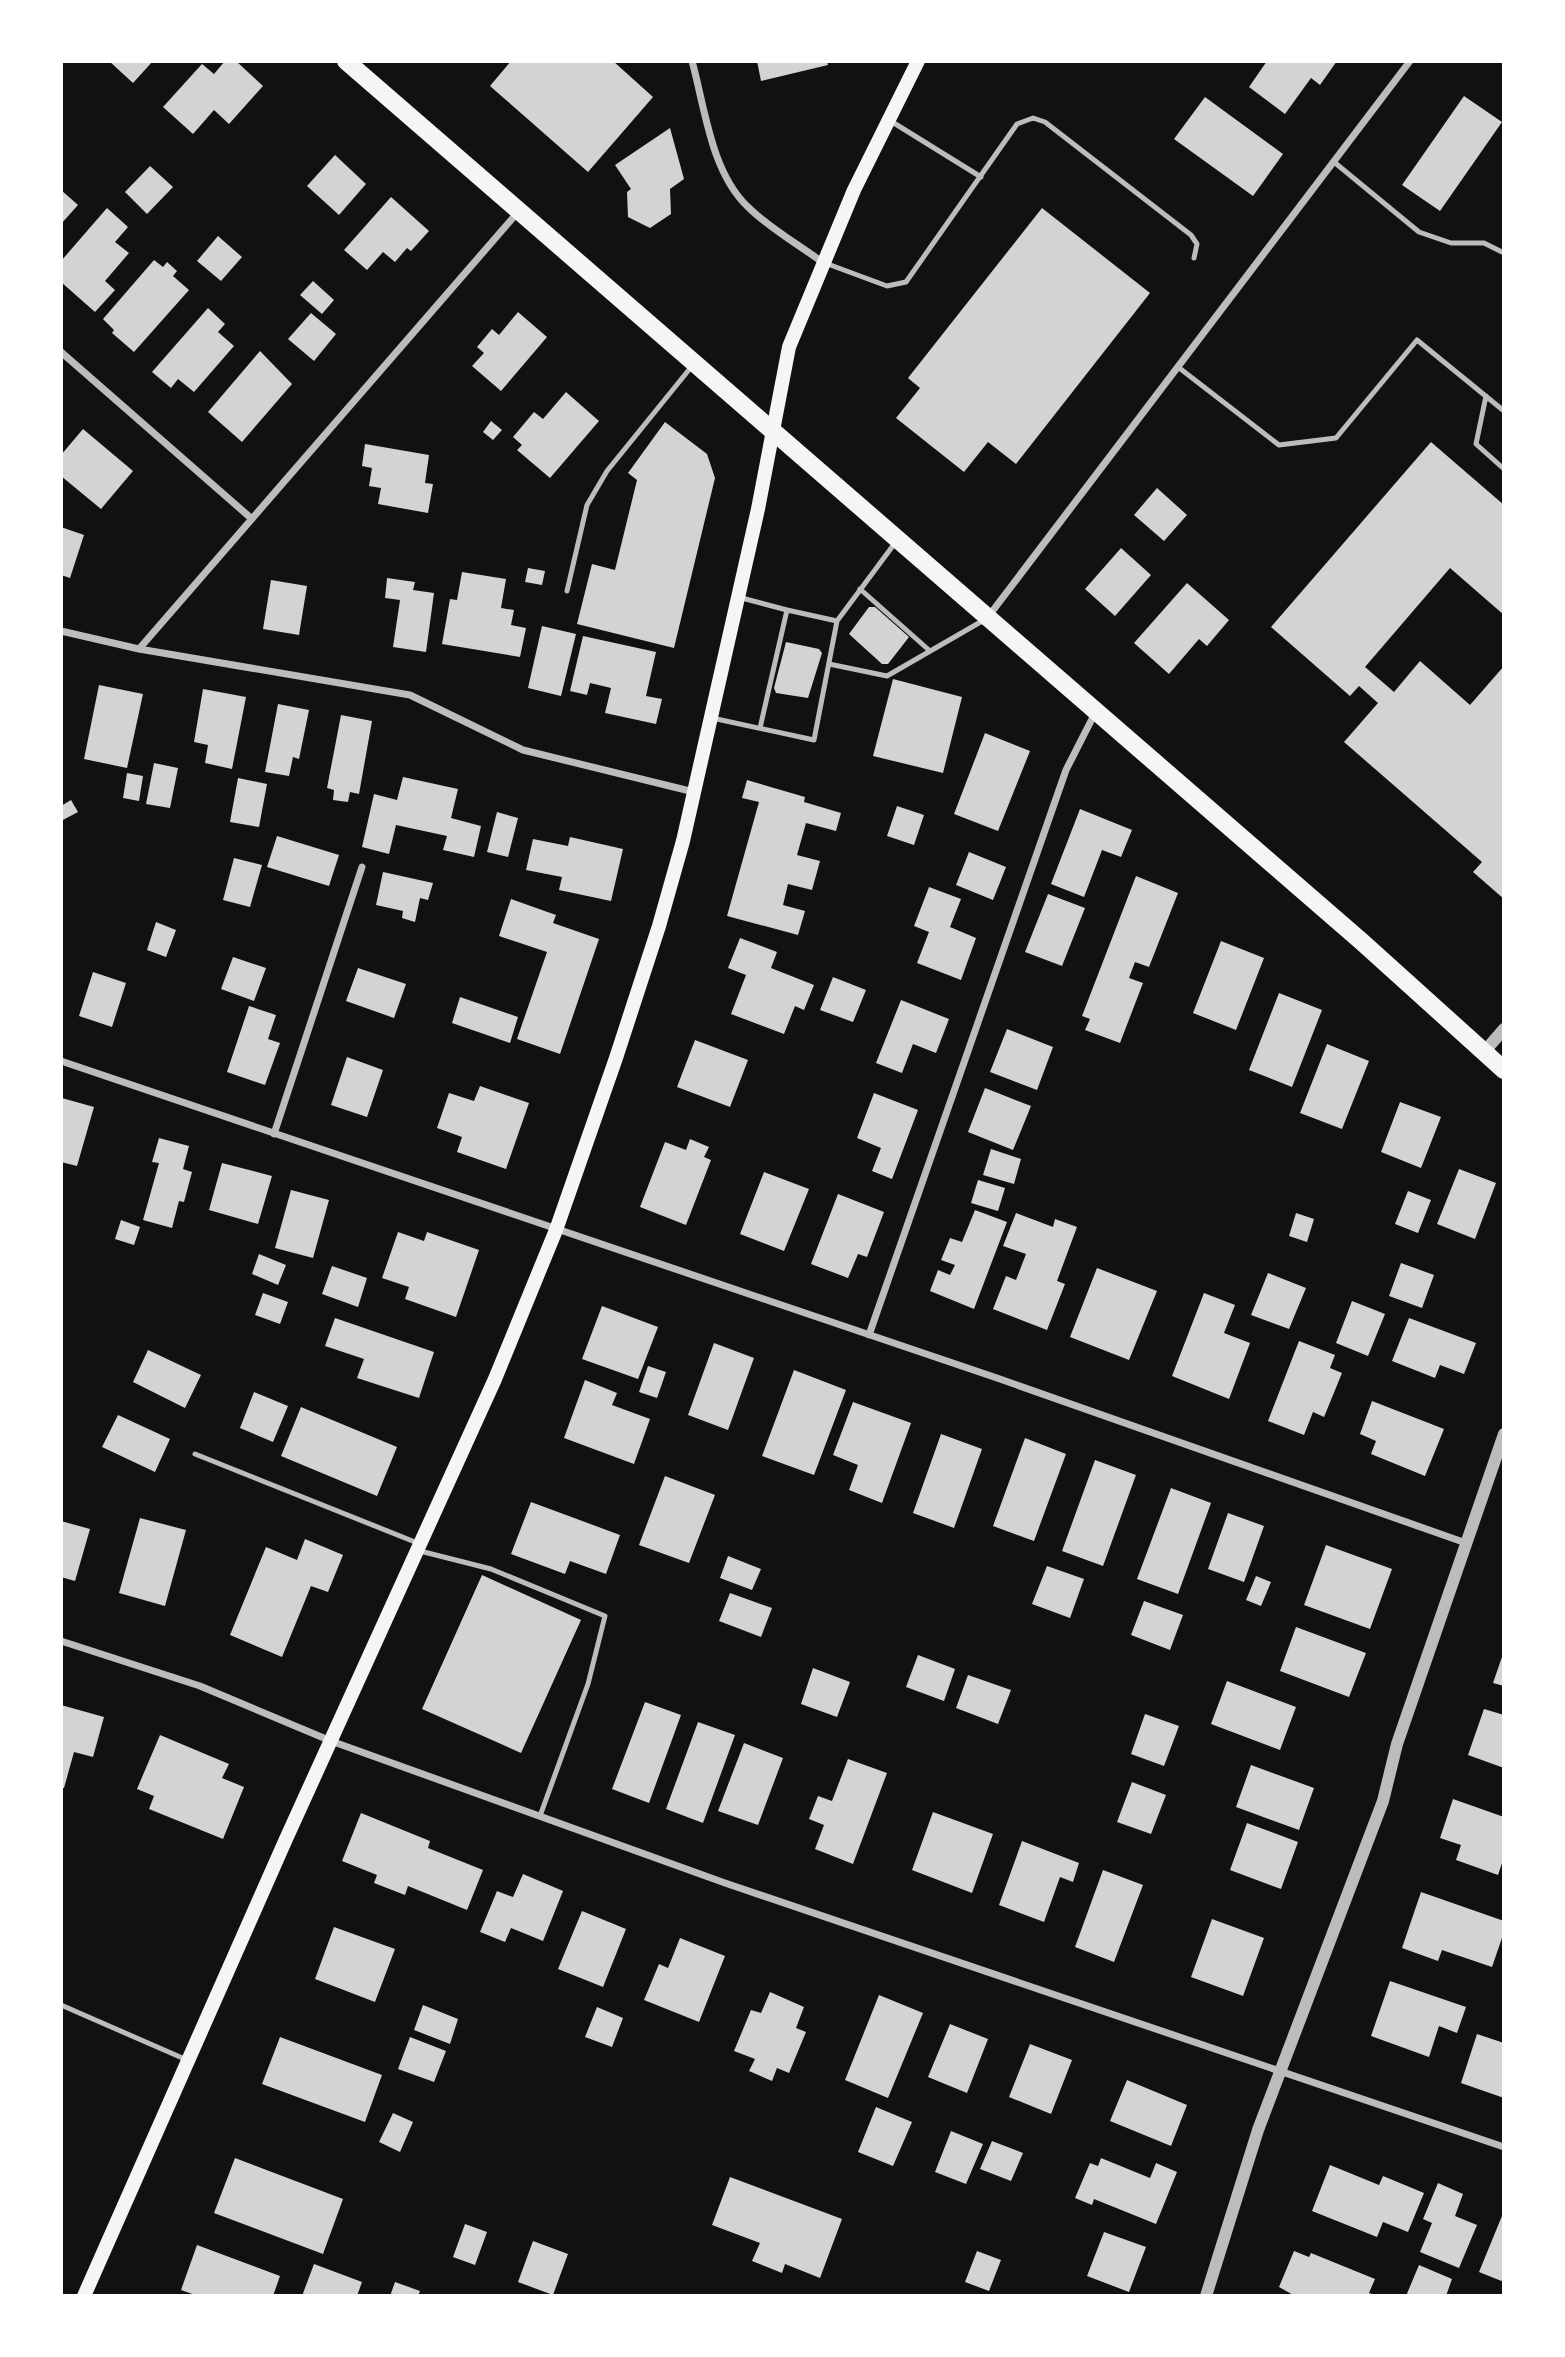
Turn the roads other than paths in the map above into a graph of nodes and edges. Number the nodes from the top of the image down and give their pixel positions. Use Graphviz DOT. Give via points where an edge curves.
graph roads {
  1 [pos="345,61"];
  2 [pos="692,61"];
  3 [pos="918,61"];
  4 [pos="1410,61"];
  5 [pos="888,120"];
  6 [pos="1334,162"];
  7 [pos="981,177"];
  8 [pos="518,212"];
  9 [pos="1504,253"];
  10 [pos="1194,258"];
  11 [pos="822,262"];
  12 [pos="61,352"];
  13 [pos="694,363"];
  14 [pos="1178,367"];
  15 [pos="1486,396"];
  16 [pos="1504,411"];
  17 [pos="772,430"];
  18 [pos="1504,469"];
  19 [pos="253,519"];
  20 [pos="898,539"];
  21 [pos="860,589"];
  22 [pos="567,591"];
  23 [pos="738,597"];
  24 [pos="787,610"];
  25 [pos="988,618"];
  26 [pos="837,621"];
  27 [pos="61,631"];
  28 [pos="139,649"];
  29 [pos="930,651"];
  30 [pos="829,664"];
  31 [pos="1096,712"];
  32 [pos="712,718"];
  33 [pos="760,728"];
  34 [pos="695,792"];
  35 [pos="362,867"];
  36 [pos="1504,1029"];
  37 [pos="1483,1052"];
  38 [pos="61,1061"];
  39 [pos="1504,1070"];
  40 [pos="274,1133"];
  41 [pos="556,1230"];
  42 [pos="869,1335"];
  43 [pos="1504,1434"];
  44 [pos="195,1454"];
  45 [pos="1466,1543"];
  46 [pos="418,1547"];
  47 [pos="61,1641"];
  48 [pos="331,1741"];
  49 [pos="540,1816"];
  50 [pos="61,2006"];
  51 [pos="188,2061"];
  52 [pos="1281,2071"];
  53 [pos="1504,2147"];
  54 [pos="85,2296"];
  55 [pos="1206,2296"];
  1 -- 8 [label="main road"];
  2 -- 11 [label="street" via="718,157 731,184 748,207"];
  3 -- 5 [label="main road"];
  4 -- 6 [label="street"];
  5 -- 7 [label="lane"];
  5 -- 11 [label="main road"];
  6 -- 9 [label="lane" via="1419,232 1451,243 1485,243"];
  6 -- 14 [label="street"];
  7 -- 10 [label="lane" via="1017,124 1028,118 1041,120 1191,235 1197,244"];
  7 -- 11 [label="lane" via="906,282 887,286"];
  8 -- 13 [label="main road"];
  8 -- 19 [label="street"];
  11 -- 17 [label="main road" via="789,347"];
  12 -- 19 [label="street"];
  13 -- 17 [label="main road"];
  13 -- 22 [label="lane" via="607,471 587,505"];
  14 -- 15 [label="lane" via="1279,445 1336,438 1417,340"];
  14 -- 25 [label="street"];
  15 -- 16 [label="lane"];
  15 -- 18 [label="lane" via="1476,444"];
  17 -- 20 [label="main road"];
  17 -- 23 [label="main road"];
  19 -- 28 [label="street"];
  20 -- 21 [label="lane"];
  20 -- 25 [label="main road"];
  21 -- 26 [label="lane"];
  21 -- 29 [label="lane"];
  23 -- 24 [label="lane"];
  23 -- 32 [label="main road"];
  24 -- 26 [label="lane"];
  24 -- 33 [label="lane"];
  25 -- 29 [label="lane"];
  25 -- 31 [label="main road"];
  26 -- 30 [label="lane"];
  27 -- 28 [label="street"];
  28 -- 34 [label="street" via="410,695 519,749"];
  29 -- 30 [label="lane" via="887,676"];
  30 -- 33 [label="lane" via="814,740"];
  31 -- 37 [label="main road"];
  31 -- 42 [label="street" via="1066,770"];
  32 -- 33 [label="lane"];
  32 -- 34 [label="main road"];
  34 -- 41 [label="main road" via="659,926"];
  35 -- 40 [label="street"];
  36 -- 37 [label="street"];
  37 -- 39 [label="main road"];
  38 -- 40 [label="street"];
  40 -- 41 [label="street"];
  41 -- 42 [label="street"];
  41 -- 46 [label="main road" via="495,1379"];
  42 -- 45 [label="street"];
  43 -- 45 [label="street"];
  44 -- 46 [label="lane"];
  45 -- 52 [label="street" via="1397,1744 1383,1801"];
  46 -- 48 [label="main road"];
  46 -- 49 [label="lane" via="491,1569 605,1616 588,1685"];
  47 -- 48 [label="street" via="200,1686"];
  48 -- 49 [label="street"];
  48 -- 51 [label="main road"];
  49 -- 52 [label="street"];
  50 -- 51 [label="lane"];
  51 -- 54 [label="main road"];
  52 -- 53 [label="street"];
  52 -- 55 [label="street"];
}
